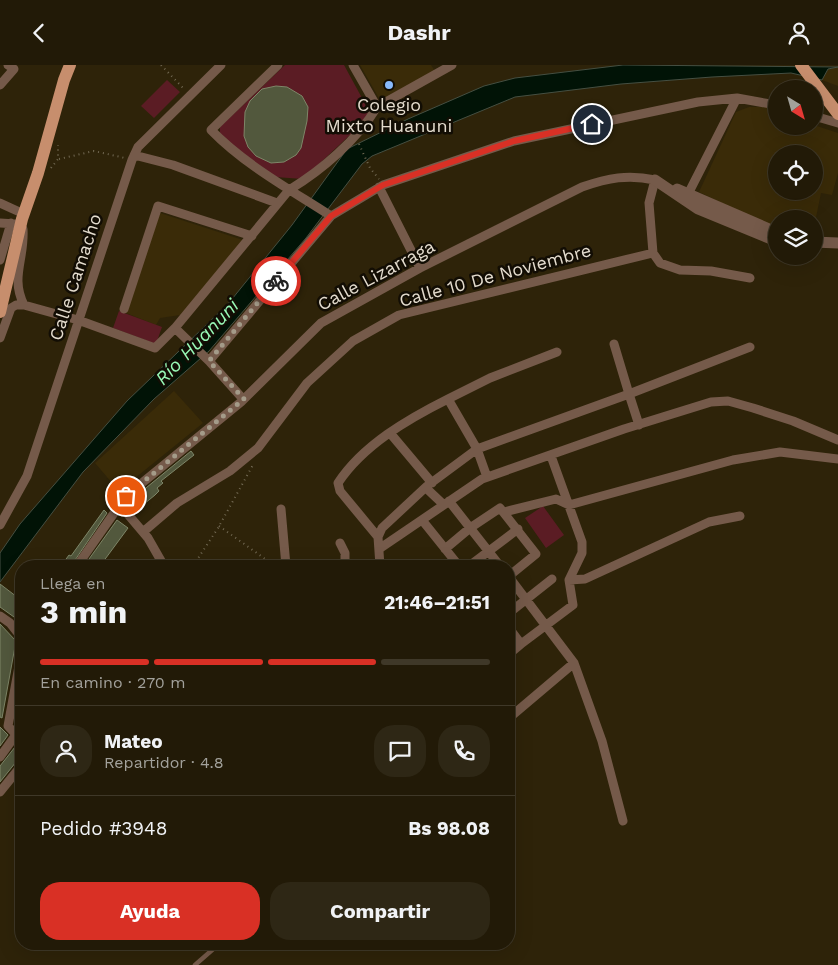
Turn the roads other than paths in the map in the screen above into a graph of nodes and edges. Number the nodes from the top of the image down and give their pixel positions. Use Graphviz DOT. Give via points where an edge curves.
graph roads {
  1 [pos="8,65"];
  2 [pos="70,65"];
  3 [pos="220,65"];
  4 [pos="278,65"];
  5 [pos="353,65"];
  6 [pos="452,65"];
  7 [pos="801,65"];
  8 [pos="0,85"];
  9 [pos="737,99"];
  10 [pos="768,104"];
  11 [pos="377,107"];
  12 [pos="838,114"];
  13 [pos="823,119"];
  14 [pos="838,123"];
  15 [pos="133,157"];
  16 [pos="655,180"];
  17 [pos="381,186"];
  18 [pos="289,190"];
  19 [pos="686,196"];
  20 [pos="0,203"];
  21 [pos="277,203"];
  22 [pos="328,215"];
  23 [pos="20,220"];
  24 [pos="0,223"];
  25 [pos="768,229"];
  26 [pos="252,236"];
  27 [pos="768,238"];
  28 [pos="823,242"];
  29 [pos="838,243"];
  30 [pos="823,249"];
  31 [pos="838,250"];
  32 [pos="653,253"];
  33 [pos="0,260"];
  34 [pos="420,268"];
  35 [pos="750,278"];
  36 [pos="24,305"];
  37 [pos="124,309"];
  38 [pos="0,312"];
  39 [pos="78,320"];
  40 [pos="175,328"];
  41 [pos="0,338"];
  42 [pos="614,343"];
  43 [pos="750,347"];
  44 [pos="557,352"];
  45 [pos="207,359"];
  46 [pos="629,393"];
  47 [pos="244,399"];
  48 [pos="448,399"];
  49 [pos="640,425"];
  50 [pos="390,433"];
  51 [pos="838,440"];
  52 [pos="477,449"];
  53 [pos="551,456"];
  54 [pos="838,459"];
  55 [pos="487,477"];
  56 [pos="429,485"];
  57 [pos="447,503"];
  58 [pos="120,505"];
  59 [pos="569,505"];
  60 [pos="281,509"];
  61 [pos="504,512"];
  62 [pos="740,516"];
  63 [pos="422,520"];
  64 [pos="0,525"];
  65 [pos="470,528"];
  66 [pos="518,529"];
  67 [pos="143,533"];
  68 [pos="378,537"];
  69 [pos="340,543"];
  70 [pos="379,549"];
  71 [pos="445,549"];
  72 [pos="489,551"];
  73 [pos="81,560"];
  74 [pos="161,560"];
  75 [pos="285,560"];
  76 [pos="345,560"];
  77 [pos="380,560"];
  78 [pos="453,560"];
  79 [pos="477,560"];
  80 [pos="496,560"];
  81 [pos="515,572"];
  82 [pos="552,579"];
  83 [pos="569,580"];
  84 [pos="515,585"];
  85 [pos="526,599"];
  86 [pos="515,608"];
  87 [pos="0,616"];
  88 [pos="547,625"];
  89 [pos="15,629"];
  90 [pos="515,636"];
  91 [pos="521,644"];
  92 [pos="515,649"];
  93 [pos="574,663"];
  94 [pos="15,679"];
  95 [pos="515,713"];
  96 [pos="4,724"];
  97 [pos="15,735"];
  98 [pos="15,741"];
  99 [pos="0,757"];
  100 [pos="15,773"];
  101 [pos="0,792"];
  102 [pos="623,821"];
  103 [pos="212,950"];
  104 [pos="195,965"];
  1 -- 8 [label="street" via="14,69"];
  2 -- 23 [label="main road"];
  3 -- 15 [label="street, Calle Camacho" via="138,147"];
  4 -- 18 [label="street" via="210,130"];
  5 -- 11 [label="street"];
  6 -- 11 [label="street"];
  7 -- 12 [label="main road"];
  9 -- 10 [label="street"];
  9 -- 17 [label="street" via="698,102 514,141"];
  9 -- 19 [label="street"];
  11 -- 18 [label="street" via="359,131 314,175"];
  13 -- 14 [label="street"];
  15 -- 21 [label="street" via="173,165"];
  15 -- 39 [label="street, Calle Camacho"];
  16 -- 19 [label="street"];
  16 -- 32 [label="street" via="650,203"];
  16 -- 34 [label="street, Calle Lizarraga" via="621,176 582,187"];
  17 -- 22 [label="street"];
  17 -- 34 [label="street"];
  18 -- 21 [label="street"];
  18 -- 22 [label="street"];
  19 -- 25 [label="street"];
  19 -- 27 [label="street" via="698,209"];
  20 -- 23 [label="street"];
  21 -- 26 [label="street"];
  22 -- 45 [label="street"];
  23 -- 24 [label="street"];
  23 -- 33 [label="street"];
  23 -- 36 [label="street" via="24,244 17,291"];
  23 -- 38 [label="main road"];
  26 -- 37 [label="street" via="158,206"];
  26 -- 40 [label="street"];
  28 -- 29 [label="street"];
  30 -- 31 [label="street"];
  32 -- 35 [label="street" via="660,263 680,270 711,271"];
  32 -- 67 [label="street, Calle 10 De Noviembre" via="399,315 353,341 307,383 258,448 230,471 177,503"];
  34 -- 47 [label="street, Calle Lizarraga" via="320,323"];
  36 -- 39 [label="street"];
  36 -- 41 [label="street" via="11,308"];
  39 -- 40 [label="street" via="155,348"];
  39 -- 64 [label="street, Calle Camacho" via="26,476"];
  40 -- 45 [label="street"];
  42 -- 46 [label="street"];
  43 -- 46 [label="street"];
  44 -- 48 [label="street" via="490,378"];
  45 -- 47 [label="street"];
  46 -- 49 [label="street"];
  46 -- 52 [label="street"];
  47 -- 58 [label="street, Calle Lizarraga" via="126,496"];
  48 -- 50 [label="street"];
  48 -- 52 [label="street"];
  49 -- 51 [label="street" via="711,402 728,401 793,421"];
  49 -- 53 [label="street"];
  50 -- 56 [label="street"];
  50 -- 68 [label="street" via="338,483 340,491"];
  52 -- 55 [label="street"];
  52 -- 56 [label="street"];
  53 -- 55 [label="street"];
  53 -- 59 [label="street"];
  54 -- 59 [label="street" via="780,452 733,460"];
  55 -- 57 [label="street"];
  56 -- 57 [label="street"];
  56 -- 68 [label="street" via="382,528"];
  57 -- 63 [label="street"];
  57 -- 65 [label="street"];
  58 -- 67 [label="street"];
  58 -- 73 [label="street, Calle Lizarraga"];
  59 -- 61 [label="street" via="556,499"];
  59 -- 83 [label="street" via="582,553"];
  60 -- 75 [label="street"];
  61 -- 65 [label="street" via="500,508"];
  61 -- 66 [label="street"];
  62 -- 83 [label="street" via="709,522 586,579"];
  63 -- 70 [label="street"];
  63 -- 71 [label="street"];
  65 -- 71 [label="street"];
  65 -- 72 [label="street"];
  66 -- 72 [label="street"];
  66 -- 81 [label="street" via="536,555"];
  67 -- 74 [label="street"];
  68 -- 70 [label="street"];
  69 -- 76 [label="street"];
  70 -- 77 [label="street"];
  71 -- 78 [label="street"];
  72 -- 79 [label="street"];
  72 -- 80 [label="street"];
  82 -- 85 [label="street"];
  83 -- 88 [label="street" via="573,605"];
  84 -- 85 [label="street"];
  85 -- 86 [label="street"];
  85 -- 88 [label="street"];
  87 -- 89 [label="street"];
  88 -- 91 [label="street"];
  88 -- 93 [label="street"];
  90 -- 91 [label="street"];
  91 -- 92 [label="street"];
  93 -- 95 [label="street"];
  93 -- 102 [label="street" via="602,741"];
  94 -- 96 [label="street"];
  96 -- 97 [label="street"];
  98 -- 99 [label="street"];
  100 -- 101 [label="street"];
  103 -- 104 [label="lane"];
}
